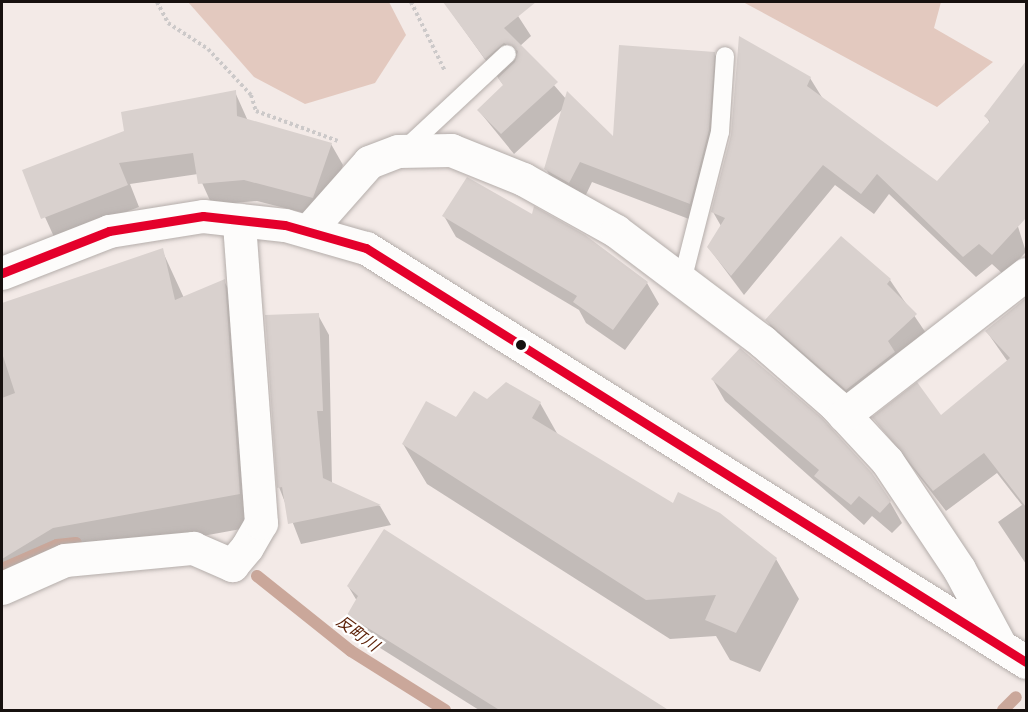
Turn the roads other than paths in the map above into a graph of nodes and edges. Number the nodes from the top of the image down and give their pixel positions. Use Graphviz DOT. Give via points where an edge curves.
graph roads {
  1 [pos="507,54"];
  2 [pos="725,56"];
  3 [pos="393,154"];
  4 [pos="239,220"];
  5 [pos="308,231"];
  6 [pos="2,273"];
  7 [pos="1026,274"];
  8 [pos="682,281"];
  9 [pos="844,415"];
  10 [pos="2,588"];
  11 [pos="1013,654"];
  1 -- 3 [label="lane"];
  2 -- 8 [label="lane" via="720,132"];
  3 -- 5 [label="street" via="369,162"];
  3 -- 8 [label="street" via="451,150 523,179 616,231"];
  4 -- 5 [label="street"];
  4 -- 6 [label="street" via="203,216 109,231"];
  4 -- 10 [label="street" via="261,523 247,547 232,565 194,548 66,560"];
  5 -- 11 [label="street" via="366,248"];
  7 -- 9 [label="street"];
  8 -- 9 [label="street" via="762,341"];
  9 -- 11 [label="street" via="893,471"];
}
